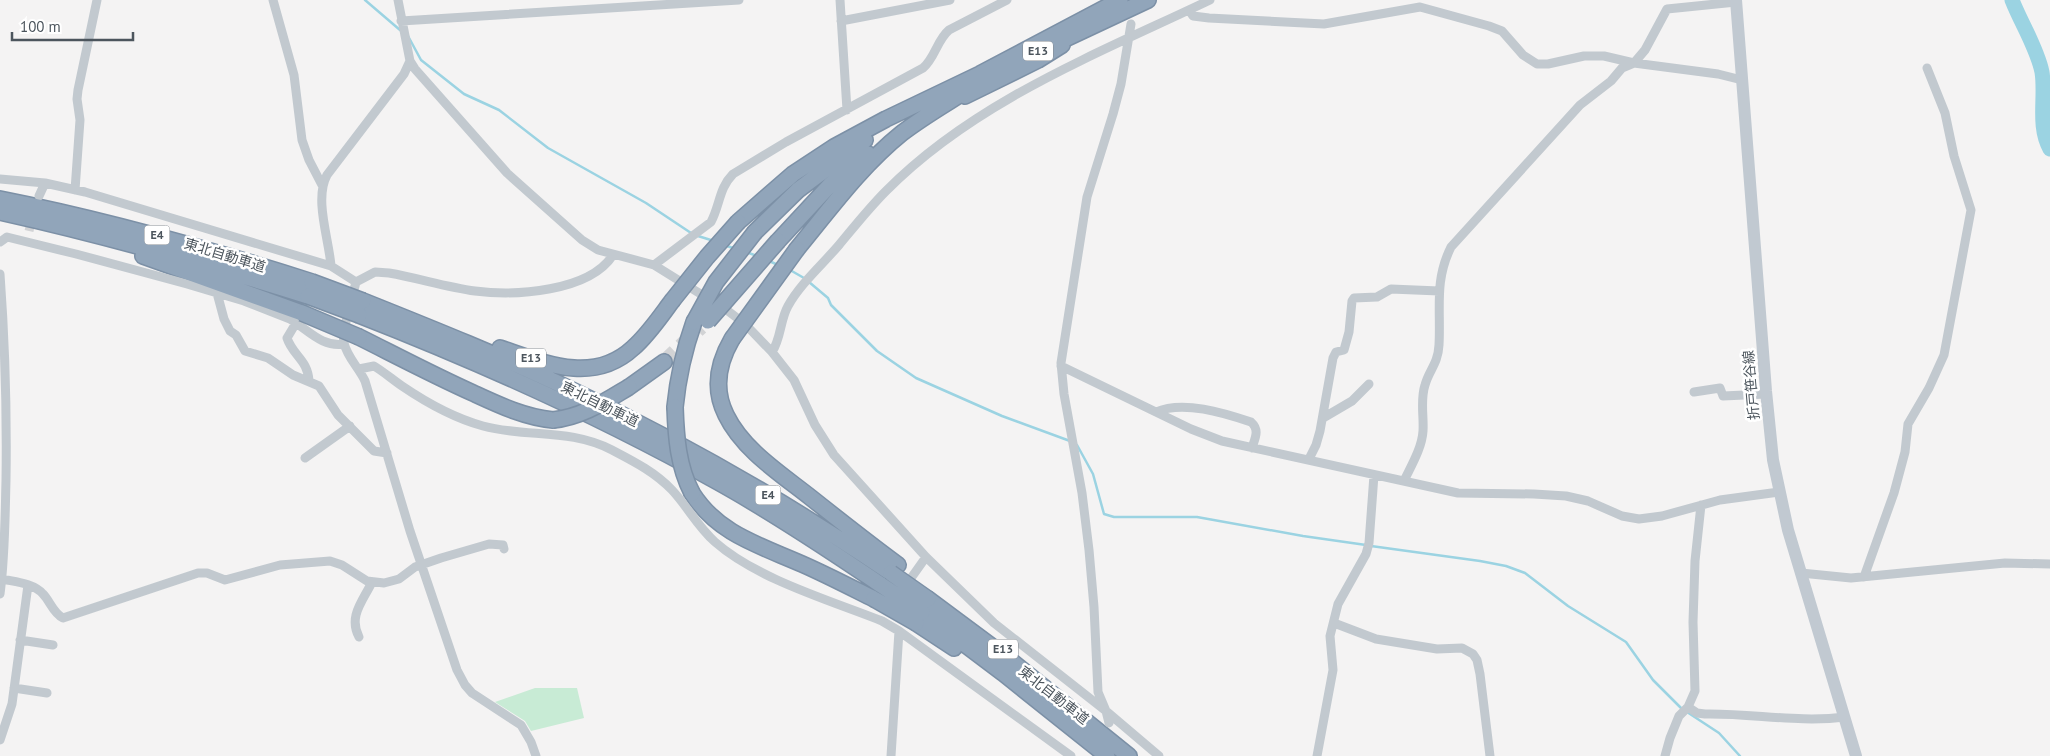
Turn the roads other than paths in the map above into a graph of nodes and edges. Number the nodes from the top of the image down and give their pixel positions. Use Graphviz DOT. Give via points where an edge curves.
graph roads {
  1 [pos="97,0"];
  2 [pos="273,0"];
  3 [pos="398,0"];
  4 [pos="739,0"];
  5 [pos="840,0"];
  6 [pos="950,0"];
  7 [pos="1007,0"];
  8 [pos="1120,0"];
  9 [pos="1148,0"];
  10 [pos="1210,0"];
  11 [pos="1736,1"];
  12 [pos="1671,4"];
  13 [pos="1189,10"];
  14 [pos="841,21"];
  15 [pos="402,23"];
  16 [pos="1131,24"];
  17 [pos="1076,28"];
  18 [pos="1129,37"];
  19 [pos="410,61"];
  20 [pos="1634,62"];
  21 [pos="1927,68"];
  22 [pos="1742,80"];
  23 [pos="930,105"];
  24 [pos="847,110"];
  25 [pos="0,179"];
  26 [pos="44,183"];
  27 [pos="322,185"];
  28 [pos="75,190"];
  29 [pos="39,196"];
  30 [pos="0,199"];
  31 [pos="0,212"];
  32 [pos="52,224"];
  33 [pos="29,231"];
  34 [pos="0,242"];
  35 [pos="27,242"];
  36 [pos="613,255"];
  37 [pos="654,265"];
  38 [pos="331,266"];
  39 [pos="0,274"];
  40 [pos="356,282"];
  41 [pos="310,289"];
  42 [pos="1439,291"];
  43 [pos="216,294"];
  44 [pos="364,306"];
  45 [pos="299,318"];
  46 [pos="701,323"];
  47 [pos="344,344"];
  48 [pos="772,352"];
  49 [pos="664,362"];
  50 [pos="1061,366"];
  51 [pos="360,369"];
  52 [pos="309,382"];
  53 [pos="1369,384"];
  54 [pos="1694,392"];
  55 [pos="1766,394"];
  56 [pos="1156,412"];
  57 [pos="1323,418"];
  58 [pos="350,426"];
  59 [pos="1252,448"];
  60 [pos="387,453"];
  61 [pos="305,458"];
  62 [pos="1308,459"];
  63 [pos="1374,475"];
  64 [pos="1404,481"];
  65 [pos="1779,492"];
  66 [pos="1701,505"];
  67 [pos="504,550"];
  68 [pos="926,557"];
  69 [pos="422,564"];
  70 [pos="2050,564"];
  71 [pos="890,574"];
  72 [pos="1801,574"];
  73 [pos="1864,577"];
  74 [pos="2,579"];
  75 [pos="372,582"];
  76 [pos="28,585"];
  77 [pos="0,594"];
  78 [pos="924,607"];
  79 [pos="882,621"];
  80 [pos="1334,623"];
  81 [pos="899,631"];
  82 [pos="359,637"];
  83 [pos="20,640"];
  84 [pos="53,645"];
  85 [pos="14,688"];
  86 [pos="47,694"];
  87 [pos="1688,707"];
  88 [pos="1106,711"];
  89 [pos="1845,717"];
  90 [pos="1109,723"];
  91 [pos="0,740"];
  92 [pos="536,756"];
  93 [pos="891,756"];
  94 [pos="1072,756"];
  95 [pos="1107,756"];
  96 [pos="1129,756"];
  97 [pos="1159,756"];
  98 [pos="1317,756"];
  99 [pos="1490,756"];
  100 [pos="1665,756"];
  101 [pos="1856,756"];
  1 -- 28 [label="street" via="78,90 80,120"];
  2 -- 27 [label="street" via="294,75 302,140"];
  3 -- 15 [label="street"];
  4 -- 15 [label="street"];
  5 -- 14 [label="street"];
  6 -- 14 [label="street"];
  7 -- 24 [label="street" via="949,30 923,68"];
  8 -- 17 [label="highway, E13"];
  9 -- 17 [label="highway, E13"];
  10 -- 13 [label="street"];
  11 -- 12 [label="street"];
  11 -- 22 [label="main road, 折戸笹谷線"];
  12 -- 20 [label="street" via="1645,50"];
  13 -- 18 [label="street"];
  13 -- 20 [label="street" via="1193,16 1209,18 1324,24 1420,7 1502,31 1523,55 1537,64 1584,56"];
  14 -- 24 [label="street"];
  15 -- 19 [label="street"];
  16 -- 18 [label="street"];
  17 -- 23 [label="highway, E13" via="980,74"];
  18 -- 48 [label="street" via="1042,80 956,133 886,191 788,306"];
  18 -- 50 [label="street" via="1114,114 1087,197"];
  19 -- 27 [label="street" via="404,74"];
  19 -- 36 [label="street" via="422,79 507,173 582,240"];
  20 -- 22 [label="street"];
  20 -- 42 [label="street" via="1622,68 1580,105 1451,247 1443,263"];
  21 -- 73 [label="street" via="1945,113 1971,210 1944,355 1908,424 1905,452 1894,493"];
  22 -- 55 [label="main road, 折戸笹谷線"];
  23 -- 44 [label="highway, E13, bridge" via="855,135 774,190 738,222 644,336 626,354 604,365 576,369 547,364"];
  23 -- 46 [label="highway, E13, bridge" via="846,170"];
  23 -- 46 [label="highway, E13, bridge" via="862,142 818,173 777,209 716,282"];
  23 -- 71 [label="highway, E13, bridge" via="874,159 797,249 732,339 719,369 718,389 726,416 738,434"];
  24 -- 37 [label="street" via="733,174 721,190 711,222"];
  25 -- 26 [label="street"];
  26 -- 28 [label="street"];
  26 -- 29 [label="street"];
  27 -- 38 [label="street"];
  28 -- 38 [label="street"];
  30 -- 41 [label="highway, 東北自動車道 / E4" via="128,227 242,260"];
  31 -- 32 [label="highway, 東北自動車道 / E4"];
  32 -- 41 [label="highway, 東北自動車道 / E4"];
  32 -- 45 [label="highway"];
  33 -- 35 [label="street"];
  34 -- 35 [label="street" via="7,237"];
  35 -- 43 [label="street"];
  36 -- 37 [label="street"];
  36 -- 40 [label="street" via="601,270 585,279 544,290 476,291 376,272"];
  37 -- 48 [label="street" via="728,311"];
  38 -- 40 [label="street"];
  39 -- 74 [label="street" via="6,437"];
  40 -- 47 [label="street"];
  41 -- 44 [label="highway, 東北自動車道 / E4, bridge"];
  42 -- 57 [label="street" via="1391,289 1377,297 1354,298 1346,348 1336,352 1333,358"];
  42 -- 64 [label="street" via="1439,347 1436,363 1425,384 1424,433"];
  43 -- 45 [label="street"];
  43 -- 52 [label="street" via="224,319 245,351 268,358"];
  44 -- 71 [label="highway, 東北自動車道 / E4" via="647,443 781,520"];
  45 -- 47 [label="street" via="326,343"];
  45 -- 49 [label="highway, bridge" via="359,337 500,405 553,420 588,411"];
  45 -- 52 [label="street" via="286,338 307,367"];
  46 -- 78 [label="highway, E13, bridge" via="686,346 675,407 682,472 708,515 729,531 874,599"];
  47 -- 51 [label="street"];
  48 -- 68 [label="street" via="794,380 834,456"];
  50 -- 56 [label="street"];
  50 -- 88 [label="street" via="1089,550 1098,692"];
  51 -- 60 [label="street"];
  51 -- 79 [label="street" via="374,366 414,394 467,421 501,430 577,437 612,450 654,474 673,491 715,542 743,562 788,584"];
  52 -- 58 [label="street" via="319,386 332,408"];
  53 -- 57 [label="street" via="1352,401"];
  54 -- 55 [label="street" via="1720,388 1724,396"];
  55 -- 65 [label="main road, 折戸笹谷線"];
  56 -- 59 [label="street" via="1222,441"];
  56 -- 59 [label="street" via="1179,406 1251,422 1257,432"];
  57 -- 62 [label="street" via="1316,446"];
  58 -- 60 [label="street" via="374,451"];
  58 -- 61 [label="street"];
  59 -- 62 [label="street"];
  60 -- 69 [label="street"];
  62 -- 63 [label="street"];
  63 -- 64 [label="street"];
  63 -- 80 [label="street" via="1369,543 1338,604"];
  64 -- 66 [label="street" via="1458,493 1566,496 1639,519"];
  65 -- 66 [label="street"];
  65 -- 72 [label="main road, 折戸笹谷線"];
  66 -- 87 [label="street" via="1693,622 1695,691"];
  67 -- 69 [label="street" via="503,545 489,544"];
  68 -- 79 [label="street"];
  68 -- 88 [label="street" via="994,623"];
  69 -- 75 [label="street" via="392,581"];
  69 -- 92 [label="street" via="464,685 521,725"];
  70 -- 73 [label="street" via="2005,563"];
  71 -- 78 [label="highway, E13"];
  71 -- 78 [label="highway, 東北自動車道 / E4, bridge"];
  72 -- 73 [label="street"];
  72 -- 89 [label="main road, 折戸笹谷線"];
  74 -- 76 [label="street"];
  74 -- 77 [label="street"];
  75 -- 76 [label="street" via="330,562 280,565 225,580 203,572 63,618 41,591"];
  75 -- 82 [label="street" via="354,618"];
  76 -- 83 [label="street"];
  78 -- 95 [label="highway, 東北自動車道 / E4"];
  78 -- 96 [label="highway, 東北自動車道 / E13" via="1052,689"];
  79 -- 81 [label="street"];
  80 -- 98 [label="street" via="1330,646 1333,670"];
  80 -- 99 [label="street" via="1376,638 1437,649 1462,648 1473,654 1480,674"];
  81 -- 93 [label="street"];
  81 -- 94 [label="street"];
  83 -- 84 [label="street"];
  83 -- 85 [label="street"];
  85 -- 86 [label="street"];
  85 -- 91 [label="street"];
  87 -- 89 [label="street" via="1705,714 1824,720"];
  87 -- 100 [label="street" via="1680,716"];
  88 -- 90 [label="street"];
  88 -- 97 [label="street"];
  89 -- 101 [label="main road, 折戸笹谷線"];
}
